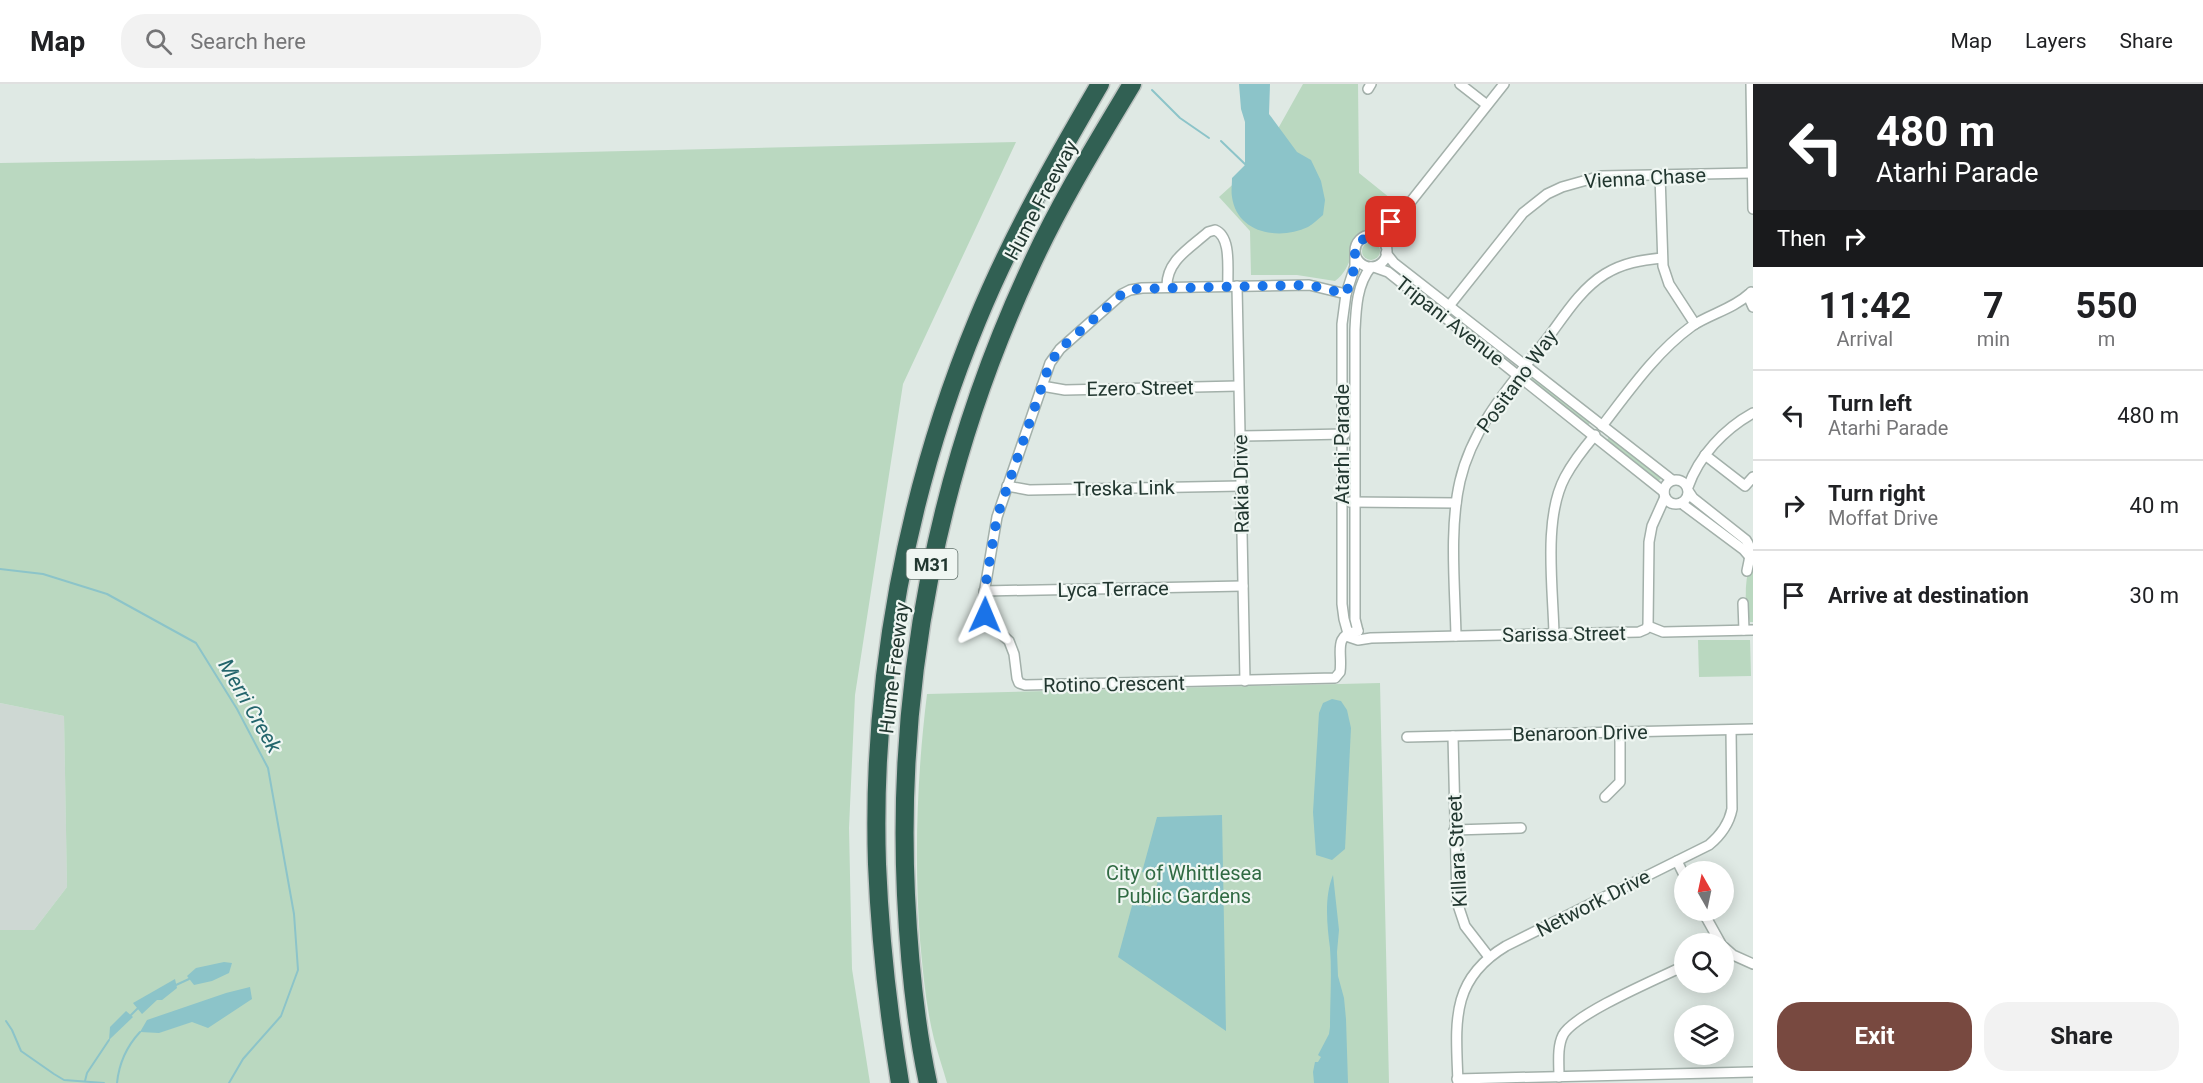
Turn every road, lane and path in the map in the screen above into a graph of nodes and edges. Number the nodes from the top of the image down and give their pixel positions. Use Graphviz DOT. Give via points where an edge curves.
graph roads {
  1 [pos="1100,84"];
  2 [pos="1132,84"];
  3 [pos="1460,84"];
  4 [pos="1504,84"];
  5 [pos="1751,84"];
  6 [pos="1487,105"];
  7 [pos="1752,173"];
  8 [pos="1659,175"];
  9 [pos="1753,208"];
  10 [pos="1401,214"];
  11 [pos="1372,236"];
  12 [pos="1386,250"];
  13 [pos="1355,255"];
  14 [pos="1662,258"];
  15 [pos="1373,267"];
  16 [pos="1232,286"];
  17 [pos="1167,287"];
  18 [pos="1751,290"];
  19 [pos="1346,294"];
  20 [pos="1734,305"];
  21 [pos="1449,306"];
  22 [pos="1753,307"];
  23 [pos="1695,324"];
  24 [pos="1525,366"];
  25 [pos="1519,375"];
  26 [pos="1042,386"];
  27 [pos="1238,386"];
  28 [pos="1753,413"];
  29 [pos="1602,426"];
  30 [pos="1342,434"];
  31 [pos="1355,434"];
  32 [pos="1595,435"];
  33 [pos="1240,436"];
  34 [pos="1705,455"];
  35 [pos="1697,465"];
  36 [pos="1753,477"];
  37 [pos="1675,480"];
  38 [pos="1007,486"];
  39 [pos="1241,486"];
  40 [pos="1688,489"];
  41 [pos="1671,499"];
  42 [pos="1342,502"];
  43 [pos="1355,502"];
  44 [pos="1456,503"];
  45 [pos="1750,557"];
  46 [pos="1747,571"];
  47 [pos="1243,586"];
  48 [pos="984,591"];
  49 [pos="1743,603"];
  50 [pos="1648,626"];
  51 [pos="1749,630"];
  52 [pos="1352,634"];
  53 [pos="1554,634"];
  54 [pos="1456,636"];
  55 [pos="1392,637"];
  56 [pos="1392,648"];
  57 [pos="1245,681"];
  58 [pos="1753,729"];
  59 [pos="1731,730"];
  60 [pos="1620,732"];
  61 [pos="1453,736"];
  62 [pos="1407,737"];
  63 [pos="1605,797"];
  64 [pos="1521,828"];
  65 [pos="1454,830"];
  66 [pos="1677,861"];
  67 [pos="1674,863"];
  68 [pos="1734,956"];
  69 [pos="1489,957"];
  70 [pos="1753,964"];
  71 [pos="1674,971"];
  72 [pos="1753,1072"];
  73 [pos="1559,1077"];
  74 [pos="1457,1081"];
  75 [pos="900,1083"];
  76 [pos="928,1083"];
  1 -- 75 [label="highway, Hume Freeway / M31" via="1018,230 977,322 942,418 909,539 883,705 877,816 880,918"];
  2 -- 76 [label="highway, Hume Freeway / M31" via="1045,239 1002,332 965,435 931,568 912,682 904,797 911,972"];
  3 -- 6 [label="street"];
  4 -- 6 [label="street"];
  5 -- 7 [label="street"];
  6 -- 10 [label="street"];
  7 -- 8 [label="street, Vienna Chase"];
  7 -- 9 [label="street"];
  8 -- 14 [label="street"];
  8 -- 21 [label="street, Vienna Chase" via="1588,178 1548,194 1522,213"];
  10 -- 11 [label="street"];
  10 -- 12 [label="street"];
  11 -- 12 [label="street" via="1380,239"];
  11 -- 13 [label="street" via="1359,241"];
  12 -- 15 [label="street" via="1382,262"];
  12 -- 21 [label="street, Tripani Avenue" via="1394,263"];
  13 -- 15 [label="street" via="1361,264"];
  13 -- 19 [label="street, Atarhi Parade"];
  14 -- 23 [label="street" via="1669,284"];
  14 -- 24 [label="street, Positano Way" via="1625,264 1597,280"];
  15 -- 25 [label="street, Tripani Avenue" via="1388,272"];
  15 -- 31 [label="street, Atarhi Parade" via="1361,285 1355,318"];
  16 -- 17 [label="street, Rotino Crescent"];
  16 -- 17 [label="street, Rakia Drive" via="1226,244 1223,235 1215,230 1173,263"];
  16 -- 19 [label="street, Rotino Crescent" via="1309,285"];
  16 -- 27 [label="street, Rakia Drive"];
  17 -- 26 [label="street, Rotino Crescent" via="1136,288 1122,294 1056,353"];
  18 -- 20 [label="street"];
  18 -- 22 [label="street" via="1749,301"];
  19 -- 30 [label="street, Atarhi Parade" via="1342,324"];
  20 -- 22 [label="street"];
  20 -- 23 [label="street"];
  21 -- 24 [label="street, Tripani Avenue"];
  23 -- 29 [label="street" via="1664,350"];
  24 -- 25 [label="street, Positano Way"];
  24 -- 29 [label="street, Tripani Avenue"];
  25 -- 32 [label="street, Tripani Avenue"];
  25 -- 44 [label="street, Positano Way" via="1481,426 1466,460"];
  26 -- 27 [label="street, Ezero Street" via="1065,390"];
  26 -- 38 [label="street, Rotino Crescent"];
  27 -- 33 [label="street, Rakia Drive"];
  28 -- 34 [label="street"];
  29 -- 37 [label="street, Tripani Avenue"];
  30 -- 31 [label="street"];
  30 -- 33 [label="street"];
  30 -- 42 [label="street, Atarhi Parade"];
  31 -- 43 [label="street, Atarhi Parade"];
  32 -- 41 [label="street, Tripani Avenue"];
  32 -- 53 [label="street" via="1564,478 1555,502 1551,531"];
  33 -- 39 [label="street, Rakia Drive"];
  34 -- 35 [label="street"];
  34 -- 36 [label="street" via="1745,486"];
  35 -- 37 [label="street"];
  35 -- 40 [label="street"];
  37 -- 40 [label="street" via="1684,482"];
  37 -- 41 [label="street" via="1666,485"];
  38 -- 39 [label="street, Treska Link" via="1029,490"];
  38 -- 48 [label="street, Rotino Crescent" via="994,529"];
  39 -- 47 [label="street, Rakia Drive"];
  40 -- 41 [label="street" via="1686,499"];
  40 -- 45 [label="street" via="1693,498 1746,540"];
  41 -- 45 [label="street, Tripani Avenue"];
  41 -- 50 [label="street" via="1657,517 1649,542"];
  42 -- 43 [label="street"];
  42 -- 52 [label="street, Atarhi Parade" via="1342,612"];
  43 -- 44 [label="street"];
  43 -- 52 [label="street, Atarhi Parade"];
  44 -- 54 [label="street, Positano Way"];
  45 -- 46 [label="street"];
  47 -- 48 [label="street, Lyca Terrace"];
  47 -- 57 [label="street, Rakia Drive"];
  48 -- 57 [label="street, Rotino Crescent" via="985,615 1009,641 1017,678 1022,684"];
  49 -- 51 [label="street"];
  50 -- 51 [label="street, Sarissa Street" via="1665,632"];
  50 -- 53 [label="street, Sarissa Street" via="1639,632"];
  52 -- 55 [label="street, Sarissa Street"];
  52 -- 57 [label="street, Rotino Crescent" via="1341,652 1341,672 1337,677"];
  53 -- 54 [label="street, Sarissa Street"];
  54 -- 55 [label="street, Sarissa Street"];
  55 -- 56 [label="street"];
  58 -- 59 [label="street, Benaroon Drive"];
  59 -- 60 [label="street, Benaroon Drive"];
  59 -- 66 [label="street, Network Drive" via="1730,818 1716,839"];
  60 -- 61 [label="street, Benaroon Drive"];
  60 -- 63 [label="street" via="1620,782"];
  61 -- 62 [label="street, Benaroon Drive"];
  61 -- 65 [label="street, Killara Street"];
  64 -- 65 [label="street"];
  65 -- 69 [label="street, Killara Street" via="1458,910"];
  67 -- 69 [label="street, Network Drive"];
  68 -- 70 [label="street"];
  69 -- 74 [label="street, Network Drive" via="1474,972 1461,998"];
  71 -- 73 [label="street" via="1570,1025 1561,1039"];
  72 -- 73 [label="street"];
  73 -- 74 [label="street"];
}
